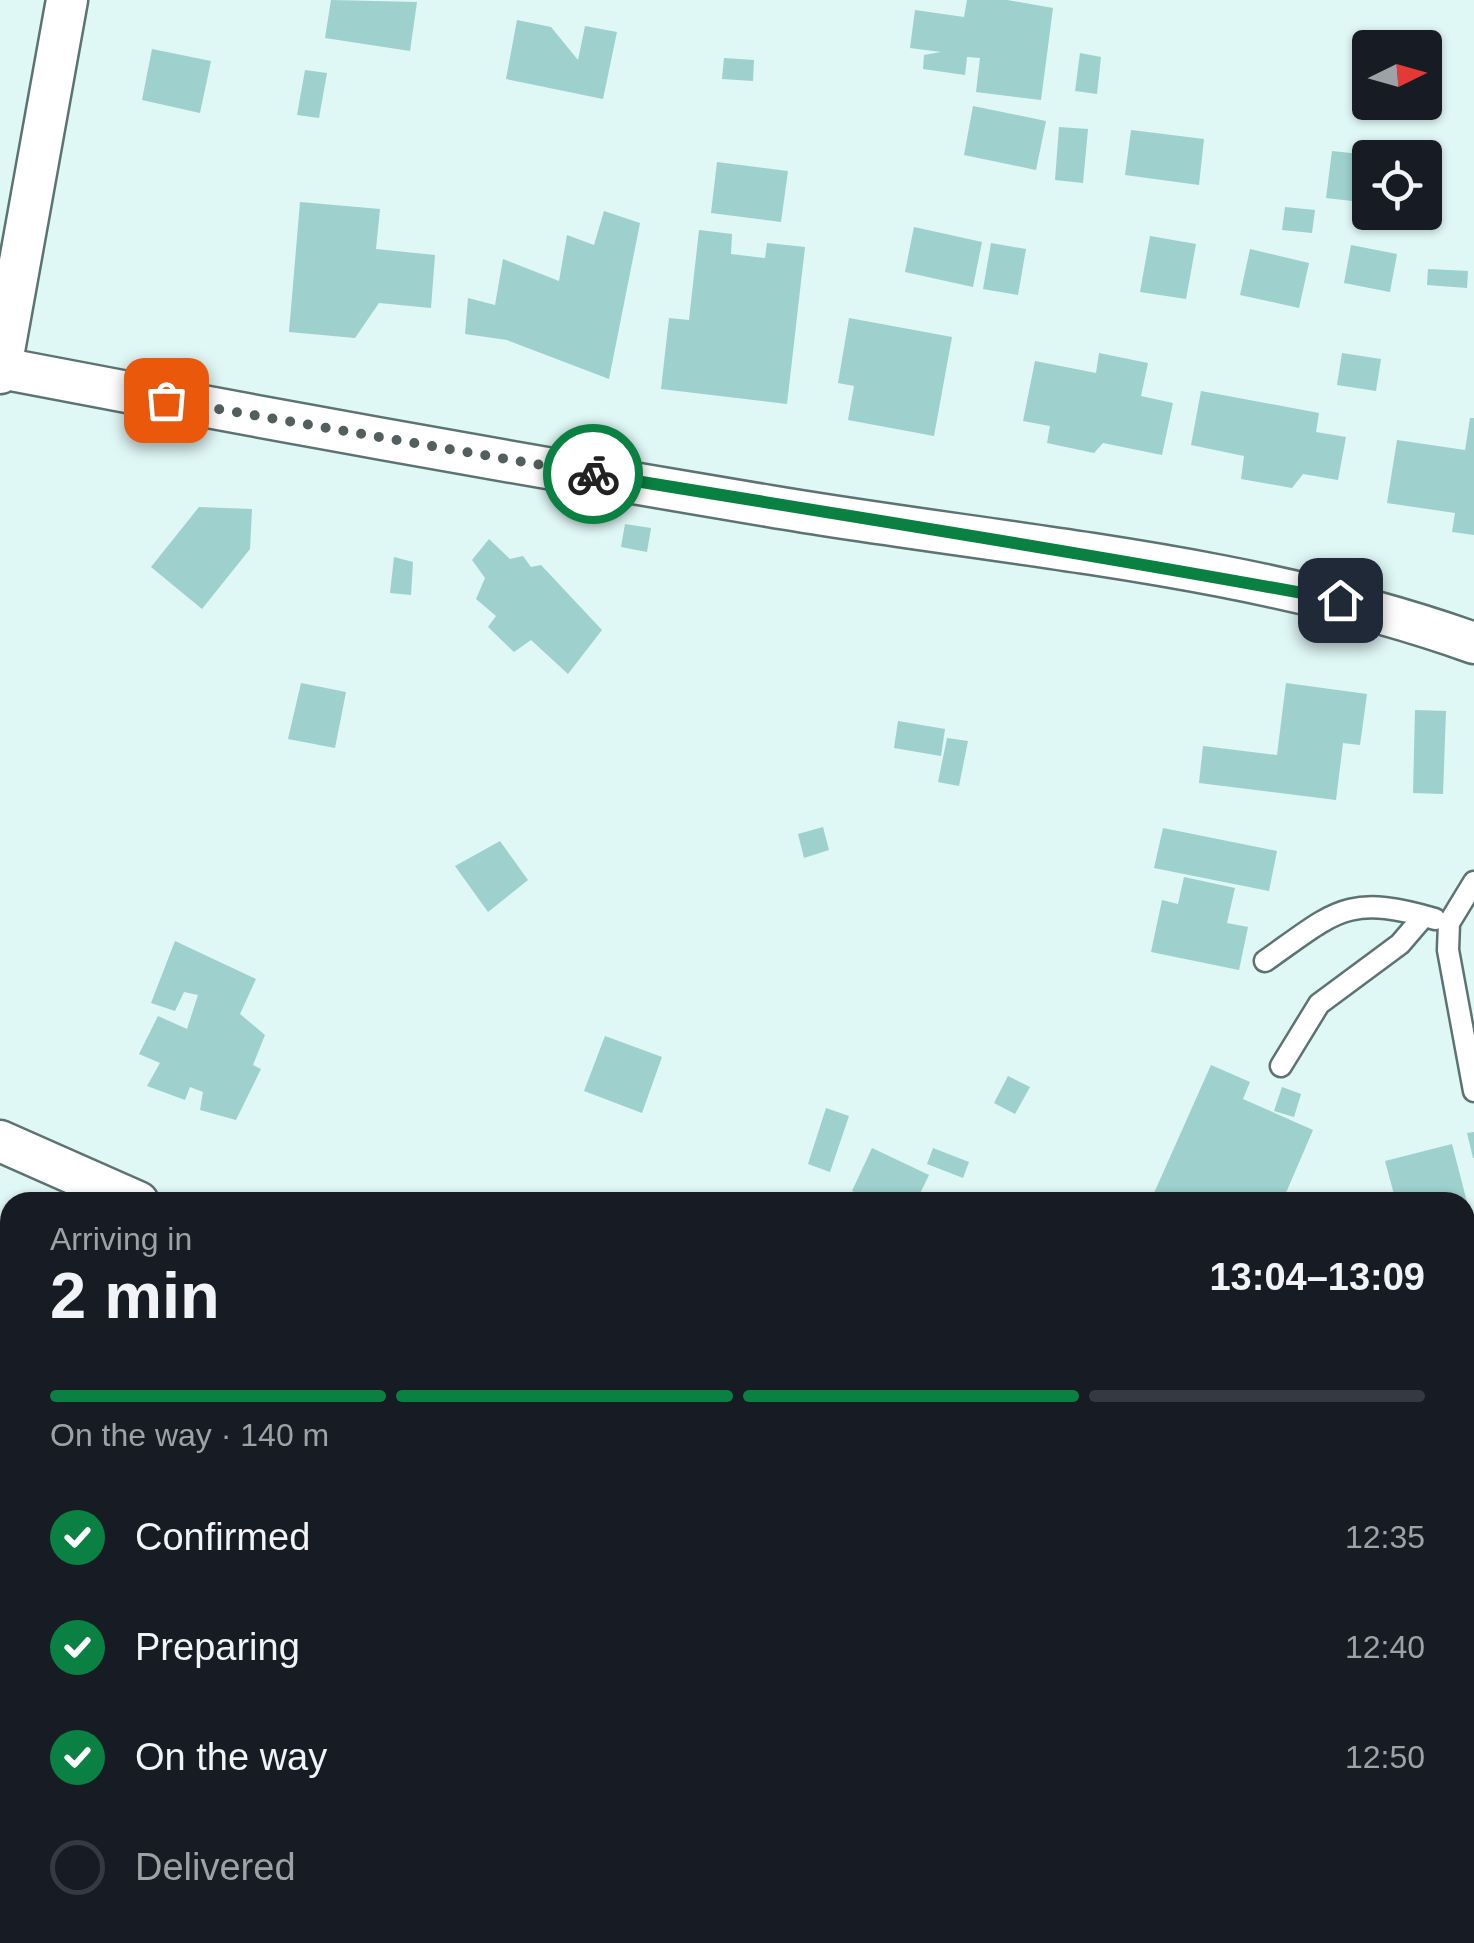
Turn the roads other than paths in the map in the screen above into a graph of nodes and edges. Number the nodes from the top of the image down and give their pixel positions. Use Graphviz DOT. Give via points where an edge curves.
graph roads {
  1 [pos="67,0"];
  2 [pos="0,370"];
  3 [pos="1474,643"];
  4 [pos="1474,882"];
  5 [pos="1424,916"];
  6 [pos="1449,924"];
  7 [pos="1265,961"];
  8 [pos="1282,1066"];
  9 [pos="1474,1091"];
  10 [pos="0,1141"];
  11 [pos="115,1192"];
  1 -- 2 [label="street"];
  2 -- 3 [label="street" via="770,506 1097,554 1340,600"];
  4 -- 6 [label="lane"];
  5 -- 6 [label="lane"];
  5 -- 7 [label="lane" via="1346,907"];
  5 -- 8 [label="lane" via="1400,944 1319,1004"];
  6 -- 9 [label="lane" via="1456,1011"];
  10 -- 11 [label="street"];
}
